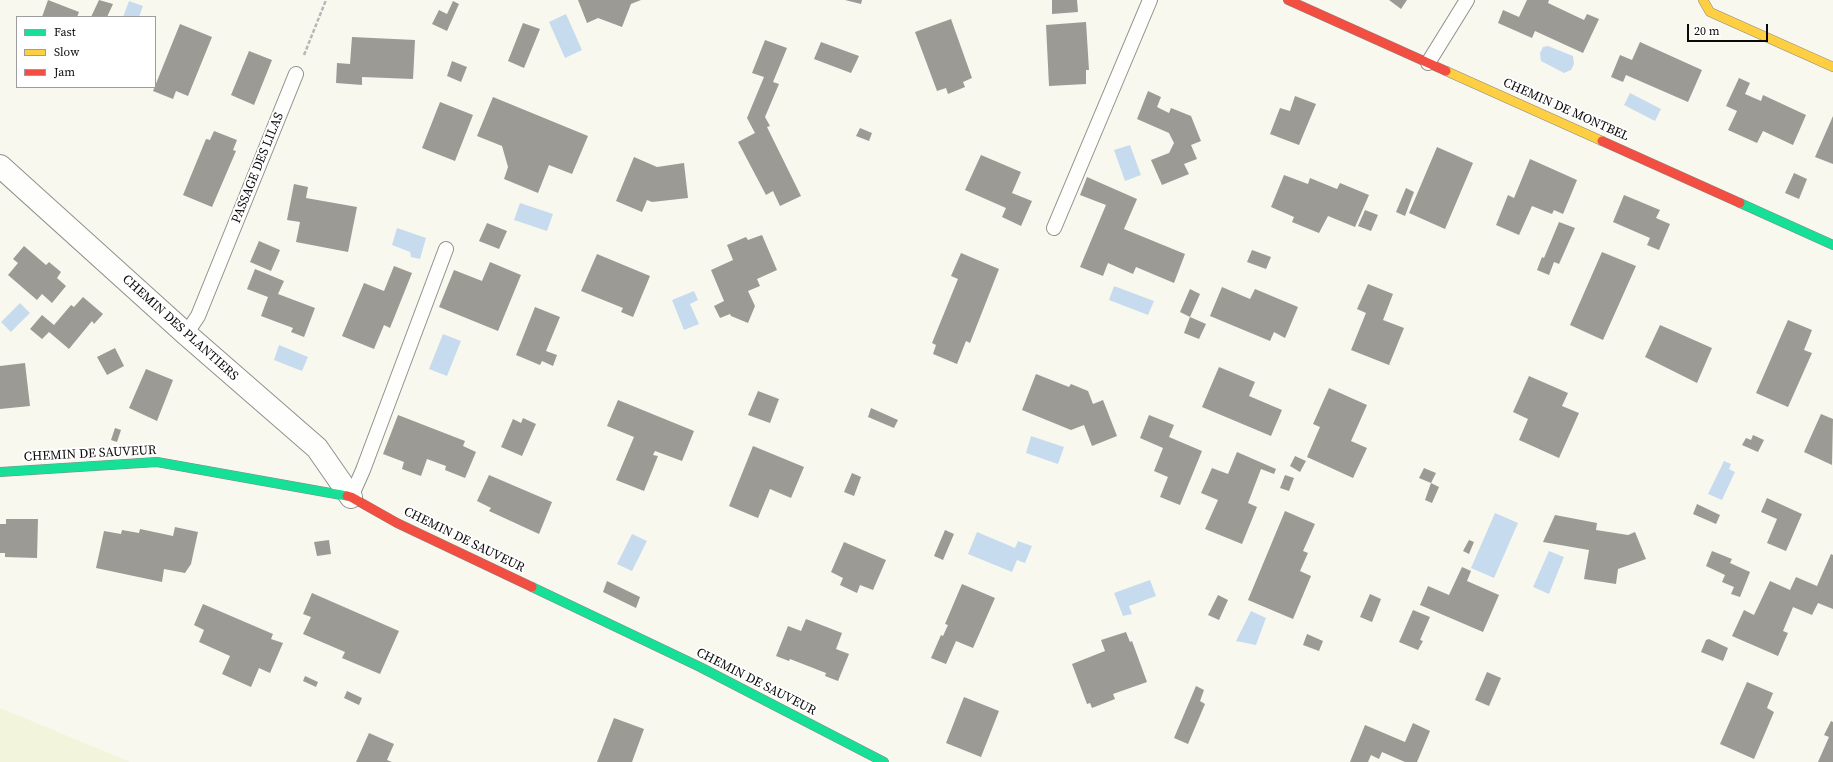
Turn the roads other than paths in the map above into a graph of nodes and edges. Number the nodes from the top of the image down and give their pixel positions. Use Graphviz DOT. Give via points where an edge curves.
graph roads {
  1 [pos="1150,0"];
  2 [pos="1288,0"];
  3 [pos="1467,0"];
  4 [pos="1704,0"];
  5 [pos="1428,63"];
  6 [pos="1833,67"];
  7 [pos="296,74"];
  8 [pos="0,166"];
  9 [pos="1054,228"];
  10 [pos="1833,245"];
  11 [pos="446,249"];
  12 [pos="186,334"];
  13 [pos="0,472"];
  14 [pos="350,497"];
  15 [pos="884,762"];
  1 -- 9 [label="lane"];
  2 -- 5 [label="street, CHEMIN DE MONTBEL"];
  3 -- 5 [label="lane"];
  4 -- 6 [label="street" via="1710,12"];
  5 -- 10 [label="street, CHEMIN DE MONTBEL"];
  7 -- 12 [label="lane, PASSAGE DES LILAS" via="198,316"];
  8 -- 12 [label="street, CHEMIN DES PLANTIERS"];
  11 -- 14 [label="lane" via="363,470"];
  12 -- 14 [label="street, CHEMIN DES PLANTIERS" via="317,448"];
  13 -- 14 [label="street, CHEMIN DE SAUVEUR" via="157,462"];
  14 -- 15 [label="street, CHEMIN DE SAUVEUR" via="404,526 700,667"];
}
